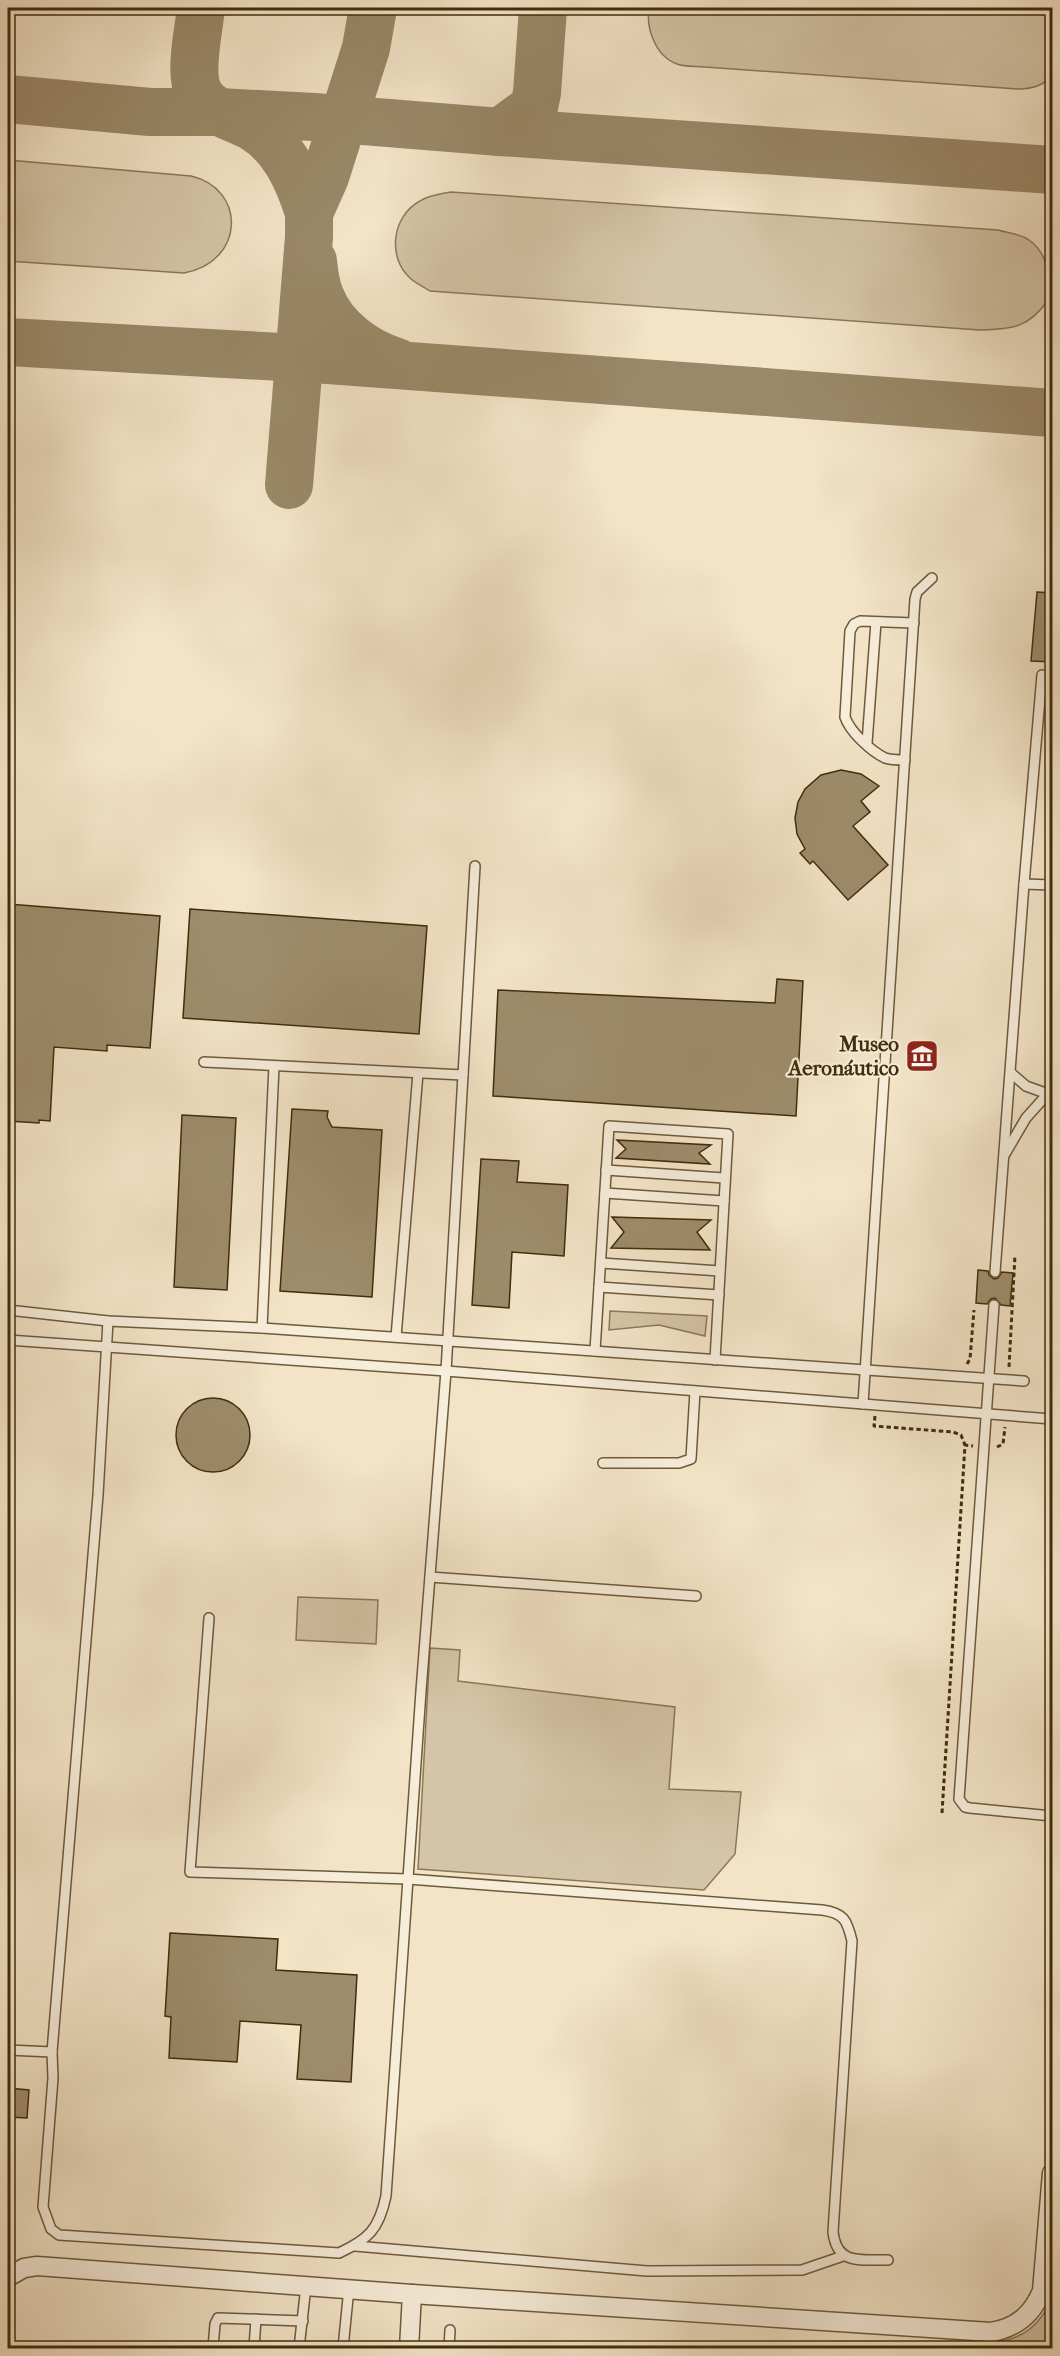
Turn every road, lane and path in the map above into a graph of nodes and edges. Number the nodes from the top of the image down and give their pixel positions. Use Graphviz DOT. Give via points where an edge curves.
graph roads {
  1 [pos="932,578"];
  2 [pos="876,622"];
  3 [pos="914,622"];
  4 [pos="1042,675"];
  5 [pos="867,743"];
  6 [pos="905,760"];
  7 [pos="475,866"];
  8 [pos="1024,884"];
  9 [pos="1053,885"];
  10 [pos="204,1062"];
  11 [pos="274,1066"];
  12 [pos="418,1073"];
  13 [pos="1011,1073"];
  14 [pos="463,1075"];
  15 [pos="1050,1091"];
  16 [pos="1002,1159"];
  17 [pos="606,1170"];
  18 [pos="724,1178"];
  19 [pos="604,1193"];
  20 [pos="724,1201"];
  21 [pos="601,1263"];
  22 [pos="720,1270"];
  23 [pos="995,1272"];
  24 [pos="599,1287"];
  25 [pos="719,1295"];
  26 [pos="994,1305"];
  27 [pos="8,1310"];
  28 [pos="108,1321"];
  29 [pos="262,1328"];
  30 [pos="396,1337"];
  31 [pos="8,1340"];
  32 [pos="448,1341"];
  33 [pos="107,1348"];
  34 [pos="595,1352"];
  35 [pos="715,1360"];
  36 [pos="447,1371"];
  37 [pos="866,1371"];
  38 [pos="988,1378"];
  39 [pos="1024,1381"];
  40 [pos="695,1391"];
  41 [pos="863,1404"];
  42 [pos="985,1413"];
  43 [pos="1053,1419"];
  44 [pos="603,1463"];
  45 [pos="430,1577"];
  46 [pos="696,1596"];
  47 [pos="209,1618"];
  48 [pos="1053,1816"];
  49 [pos="408,1879"];
  50 [pos="8,2049"];
  51 [pos="52,2052"];
  52 [pos="1053,2173"];
  53 [pos="355,2246"];
  54 [pos="843,2256"];
  55 [pos="888,2260"];
  56 [pos="8,2277"];
  57 [pos="306,2286"];
  58 [pos="349,2288"];
  59 [pos="412,2294"];
  60 [pos="256,2319"];
  61 [pos="303,2321"];
  62 [pos="450,2330"];
  63 [pos="213,2348"];
  64 [pos="222,2349"];
  65 [pos="254,2349"];
  66 [pos="299,2349"];
  67 [pos="343,2349"];
  68 [pos="409,2349"];
  69 [pos="449,2349"];
  1 -- 3 [label="lane" via="917,592"];
  2 -- 3 [label="lane"];
  2 -- 5 [label="lane"];
  2 -- 5 [label="lane" via="860,621 850,631 845,717 851,732"];
  3 -- 6 [label="lane"];
  4 -- 8 [label="lane"];
  5 -- 6 [label="lane" via="886,758"];
  6 -- 37 [label="lane"];
  7 -- 14 [label="lane"];
  8 -- 9 [label="lane"];
  8 -- 13 [label="lane"];
  10 -- 11 [label="lane"];
  11 -- 12 [label="lane"];
  11 -- 29 [label="lane"];
  12 -- 14 [label="lane"];
  12 -- 30 [label="lane"];
  13 -- 15 [label="lane" via="1026,1086"];
  13 -- 16 [label="lane"];
  14 -- 32 [label="lane"];
  15 -- 16 [label="lane" via="1026,1118"];
  16 -- 23 [label="lane"];
  17 -- 18 [label="lane"];
  17 -- 18 [label="lane" via="609,1126 728,1134"];
  17 -- 19 [label="lane"];
  18 -- 20 [label="lane"];
  19 -- 20 [label="lane"];
  19 -- 21 [label="lane"];
  20 -- 22 [label="lane"];
  21 -- 22 [label="lane"];
  21 -- 24 [label="lane"];
  22 -- 25 [label="lane"];
  24 -- 25 [label="lane"];
  24 -- 34 [label="lane"];
  25 -- 35 [label="lane"];
  26 -- 38 [label="lane"];
  27 -- 28 [label="lane"];
  28 -- 29 [label="lane"];
  28 -- 33 [label="lane"];
  29 -- 30 [label="lane"];
  30 -- 32 [label="lane"];
  31 -- 33 [label="lane"];
  32 -- 34 [label="lane"];
  32 -- 36 [label="lane"];
  33 -- 36 [label="lane"];
  33 -- 51 [label="lane"];
  34 -- 35 [label="lane"];
  35 -- 37 [label="lane"];
  36 -- 40 [label="lane"];
  36 -- 45 [label="lane"];
  37 -- 38 [label="lane"];
  37 -- 41 [label="lane"];
  38 -- 39 [label="lane"];
  38 -- 42 [label="lane"];
  40 -- 41 [label="lane"];
  40 -- 44 [label="lane" via="691,1459 679,1464"];
  41 -- 42 [label="lane"];
  42 -- 43 [label="lane"];
  42 -- 48 [label="lane" via="959,1799 970,1808"];
  45 -- 46 [label="lane"];
  45 -- 49 [label="lane"];
  47 -- 49 [label="lane" via="190,1872"];
  49 -- 53 [label="lane" via="386,2196 380,2221"];
  49 -- 54 [label="lane" via="835,1911 841,1915 852,1941 833,2232"];
  50 -- 51 [label="lane"];
  51 -- 53 [label="lane" via="43,2207 51,2229 59,2235 339,2253"];
  52 -- 59 [label="street" via="1042,2291 1023,2319 1002,2330 979,2332"];
  53 -- 54 [label="lane" via="647,2271 802,2270"];
  54 -- 55 [label="lane"];
  56 -- 57 [label="street" via="37,2266"];
  57 -- 58 [label="street"];
  57 -- 61 [label="lane"];
  58 -- 59 [label="street"];
  58 -- 67 [label="lane"];
  59 -- 68 [label="street"];
  60 -- 61 [label="lane"];
  60 -- 63 [label="lane" via="218,2318"];
  60 -- 65 [label="lane"];
  61 -- 66 [label="lane"];
  62 -- 69 [label="lane"];
  63 -- 64 [label="lane"];
}
